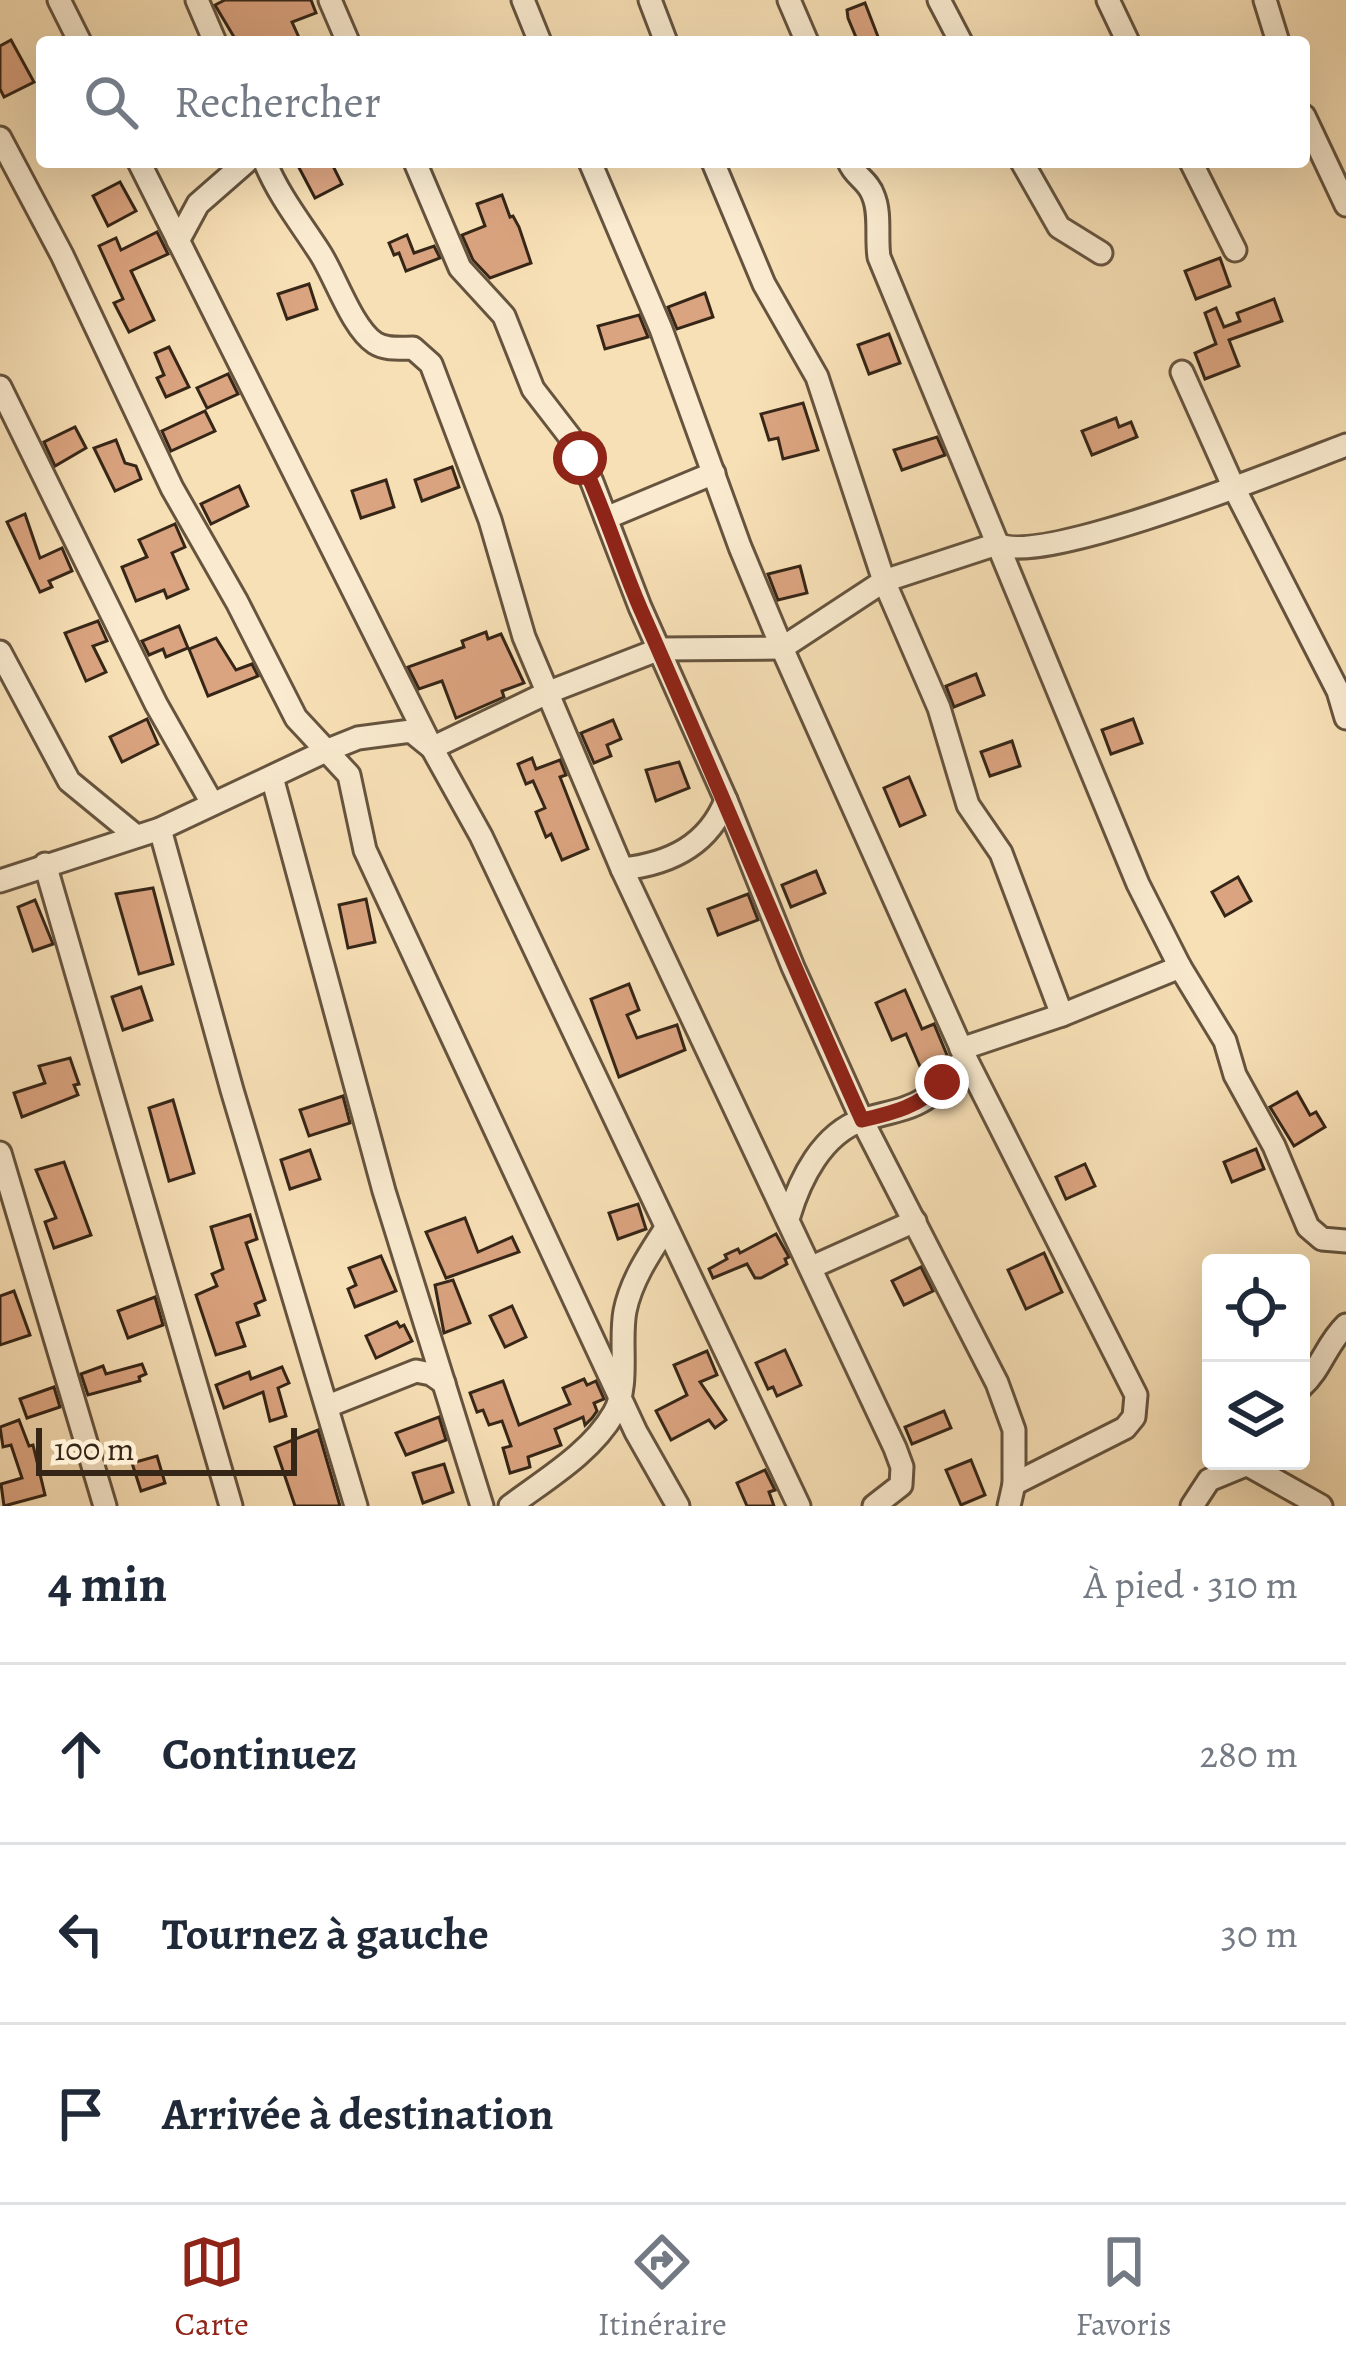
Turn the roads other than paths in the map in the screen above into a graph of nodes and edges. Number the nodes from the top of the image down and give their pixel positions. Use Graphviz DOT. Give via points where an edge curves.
graph roads {
  1 [pos="59,0"];
  2 [pos="197,0"];
  3 [pos="330,0"];
  4 [pos="524,0"];
  5 [pos="650,0"];
  6 [pos="789,0"];
  7 [pos="939,0"];
  8 [pos="1108,0"];
  9 [pos="1265,0"];
  10 [pos="77,36"];
  11 [pos="212,36"];
  12 [pos="345,36"];
  13 [pos="538,36"];
  14 [pos="664,36"];
  15 [pos="804,36"];
  16 [pos="958,36"];
  17 [pos="1125,36"];
  18 [pos="1276,36"];
  19 [pos="1310,129"];
  20 [pos="0,138"];
  21 [pos="142,168"];
  22 [pos="239,168"];
  23 [pos="269,168"];
  24 [pos="418,168"];
  25 [pos="593,168"];
  26 [pos="716,168"];
  27 [pos="851,168"];
  28 [pos="1025,168"];
  29 [pos="1194,168"];
  30 [pos="1346,205"];
  31 [pos="178,241"];
  32 [pos="1235,250"];
  33 [pos="1101,253"];
  34 [pos="1182,372"];
  35 [pos="0,387"];
  36 [pos="1346,445"];
  37 [pos="715,472"];
  38 [pos="1234,488"];
  39 [pos="606,518"];
  40 [pos="997,544"];
  41 [pos="884,581"];
  42 [pos="782,648"];
  43 [pos="660,649"];
  44 [pos="0,652"];
  45 [pos="549,692"];
  46 [pos="1346,718"];
  47 [pos="432,748"];
  48 [pos="328,750"];
  49 [pos="272,777"];
  50 [pos="726,800"];
  51 [pos="212,803"];
  52 [pos="160,829"];
  53 [pos="136,836"];
  54 [pos="45,864"];
  55 [pos="622,869"];
  56 [pos="0,881"];
  57 [pos="1180,968"];
  58 [pos="1062,1015"];
  59 [pos="964,1054"];
  60 [pos="862,1120"];
  61 [pos="0,1154"];
  62 [pos="789,1216"];
  63 [pos="915,1220"];
  64 [pos="666,1228"];
  65 [pos="1346,1240"];
  66 [pos="812,1267"];
  67 [pos="1346,1325"];
  68 [pos="1310,1379"];
  69 [pos="444,1383"];
  70 [pos="620,1397"];
  71 [pos="328,1406"];
  72 [pos="1234,1470"];
  73 [pos="1262,1470"];
  74 [pos="1012,1495"];
  75 [pos="105,1506"];
  76 [pos="231,1506"];
  77 [pos="356,1506"];
  78 [pos="482,1506"];
  79 [pos="510,1506"];
  80 [pos="678,1506"];
  81 [pos="800,1506"];
  82 [pos="874,1506"];
  83 [pos="1192,1506"];
  84 [pos="1321,1506"];
  1 -- 10 [label="street"];
  2 -- 11 [label="street"];
  3 -- 12 [label="street"];
  4 -- 13 [label="street"];
  5 -- 14 [label="street"];
  6 -- 15 [label="street"];
  7 -- 16 [label="street"];
  8 -- 17 [label="street"];
  9 -- 18 [label="street"];
  19 -- 30 [label="street"];
  20 -- 48 [label="street" via="172,488 296,718"];
  21 -- 31 [label="street"];
  22 -- 31 [label="street" via="198,204"];
  23 -- 45 [label="street" via="373,342 412,348 431,364"];
  24 -- 39 [label="street" via="460,268 504,316 533,388 570,437"];
  25 -- 37 [label="street"];
  26 -- 41 [label="street" via="764,284 817,377"];
  27 -- 40 [label="street" via="873,193 879,257"];
  28 -- 33 [label="street" via="1059,227"];
  29 -- 32 [label="street"];
  31 -- 47 [label="street"];
  34 -- 38 [label="street"];
  35 -- 51 [label="street"];
  36 -- 38 [label="street"];
  37 -- 39 [label="street"];
  37 -- 42 [label="street"];
  38 -- 40 [label="street" via="1041,547"];
  38 -- 46 [label="street"];
  39 -- 43 [label="street"];
  40 -- 41 [label="street"];
  40 -- 57 [label="street" via="1101,802"];
  41 -- 42 [label="street"];
  41 -- 58 [label="street" via="939,708 968,805 1001,853"];
  42 -- 43 [label="street"];
  42 -- 59 [label="street"];
  43 -- 45 [label="street"];
  43 -- 50 [label="street"];
  44 -- 53 [label="street" via="69,781"];
  45 -- 47 [label="street"];
  45 -- 55 [label="street"];
  47 -- 48 [label="street" via="410,731"];
  47 -- 64 [label="street"];
  48 -- 49 [label="street"];
  48 -- 70 [label="street" via="349,776 365,850"];
  49 -- 51 [label="street"];
  49 -- 69 [label="street"];
  50 -- 55 [label="street" via="709,832 671,860"];
  50 -- 60 [label="street"];
  51 -- 52 [label="street"];
  52 -- 53 [label="street"];
  52 -- 71 [label="street"];
  53 -- 54 [label="street"];
  54 -- 56 [label="street"];
  54 -- 76 [label="street"];
  55 -- 62 [label="street"];
  57 -- 58 [label="street"];
  57 -- 65 [label="street" via="1225,1040 1308,1227 1322,1239"];
  58 -- 59 [label="street"];
  59 -- 60 [label="street" via="925,1099"];
  59 -- 74 [label="street" via="1136,1395 1125,1427"];
  60 -- 62 [label="street" via="816,1157"];
  60 -- 63 [label="street"];
  61 -- 75 [label="street"];
  62 -- 66 [label="street"];
  63 -- 66 [label="street"];
  63 -- 74 [label="street" via="1014,1430"];
  64 -- 70 [label="street" via="625,1308"];
  64 -- 81 [label="street"];
  66 -- 82 [label="street" via="902,1467 898,1491"];
  67 -- 68 [label="street"];
  69 -- 71 [label="street" via="416,1371"];
  69 -- 78 [label="street"];
  70 -- 79 [label="street" via="587,1445"];
  70 -- 80 [label="street"];
  71 -- 77 [label="street"];
  72 -- 83 [label="street" via="1209,1480"];
  73 -- 84 [label="street"];
}
